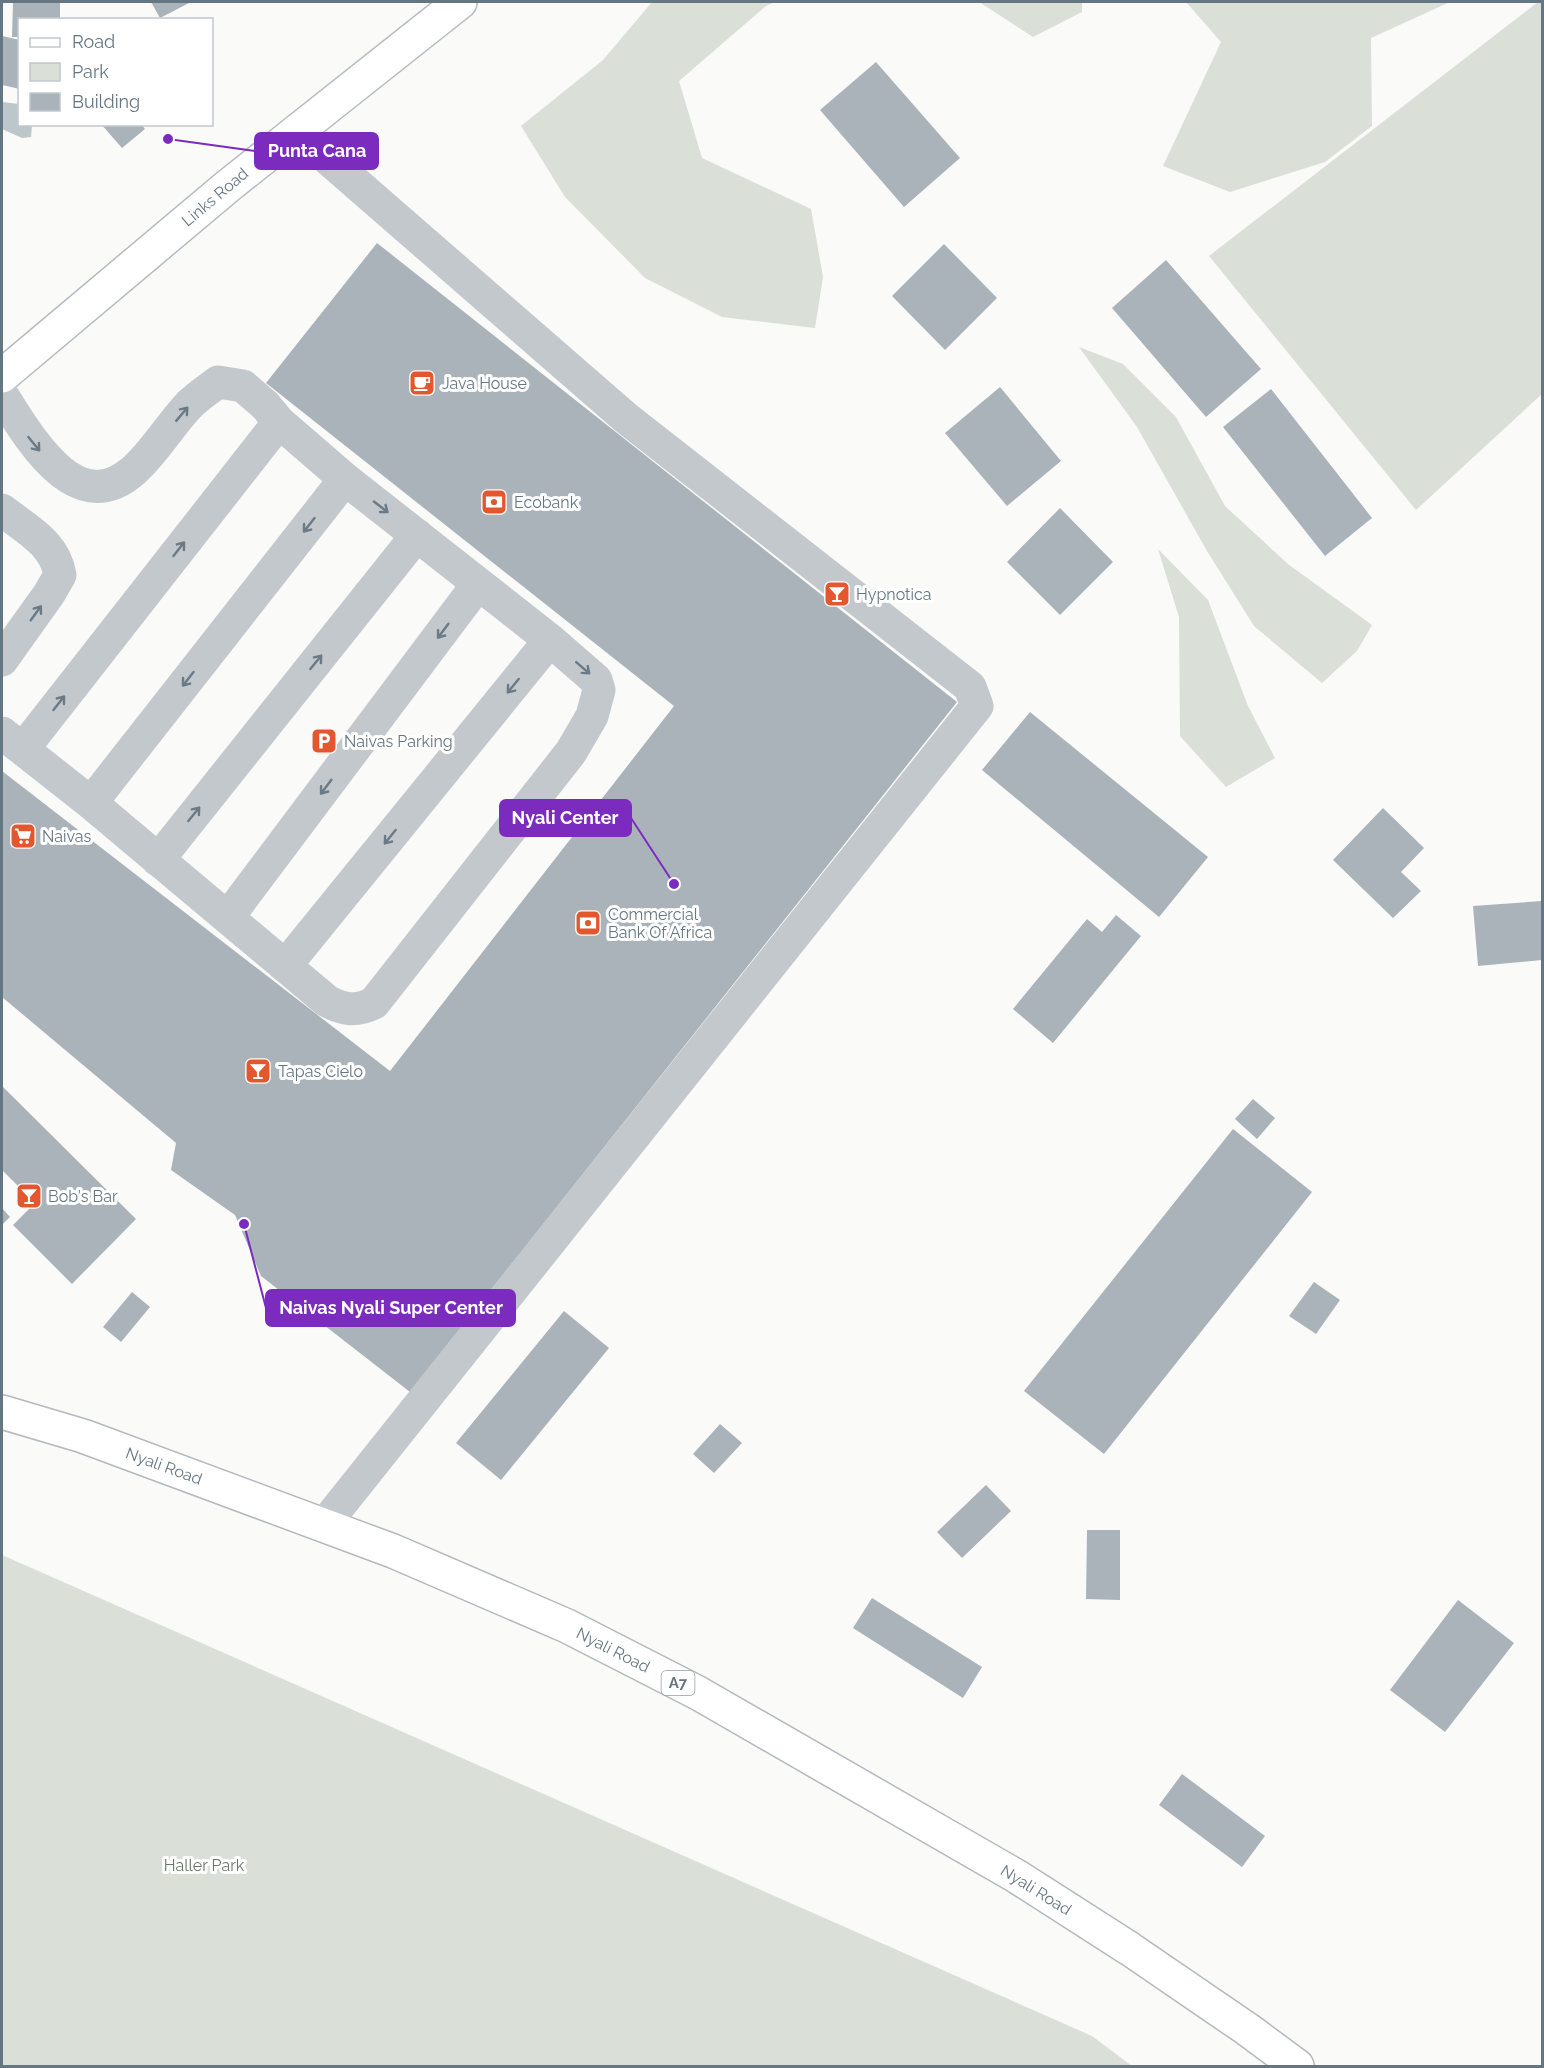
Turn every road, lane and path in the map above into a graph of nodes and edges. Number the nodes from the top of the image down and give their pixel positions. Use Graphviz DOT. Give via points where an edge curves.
graph roads {
  1 [pos="460,2"];
  2 [pos="296,131"];
  3 [pos="2,376"];
  4 [pos="2,395"];
  5 [pos="279,422"];
  6 [pos="345,479"];
  7 [pos="2,510"];
  8 [pos="417,535"];
  9 [pos="478,584"];
  10 [pos="550,640"];
  11 [pos="2,660"];
  12 [pos="12,741"];
  13 [pos="91,803"];
  14 [pos="158,860"];
  15 [pos="228,917"];
  16 [pos="286,965"];
  17 [pos="2,1412"];
  18 [pos="324,1526"];
  19 [pos="1297,2067"];
  1 -- 2 [label="main road, Links Road"];
  2 -- 3 [label="main road, Links Road"];
  2 -- 18 [label="street" via="626,418 970,687 977,706"];
  4 -- 5 [label="street, one-way" via="34,445 74,482 91,488 111,486 134,471 191,403 218,382 243,386"];
  5 -- 6 [label="street"];
  12 -- 5 [label="street, one-way"];
  6 -- 8 [label="street, one-way"];
  6 -- 13 [label="street, one-way"];
  11 -- 7 [label="street, one-way" via="60,575 56,557 47,545"];
  8 -- 9 [label="street"];
  14 -- 8 [label="street, one-way"];
  9 -- 10 [label="street"];
  9 -- 15 [label="street, one-way"];
  10 -- 16 [label="street, one-way"];
  10 -- 16 [label="street, one-way" via="596,680 599,690 592,716 571,752 374,1003 365,1008 344,1009 327,1001"];
  12 -- 13 [label="street"];
  13 -- 14 [label="street"];
  14 -- 15 [label="street"];
  15 -- 16 [label="street"];
  17 -- 18 [label="main road, Nyali Road / A7" via="83,1436"];
  18 -- 19 [label="main road, Nyali Road / A7" via="393,1551 567,1626 698,1693 1016,1876 1130,1949"];
}
